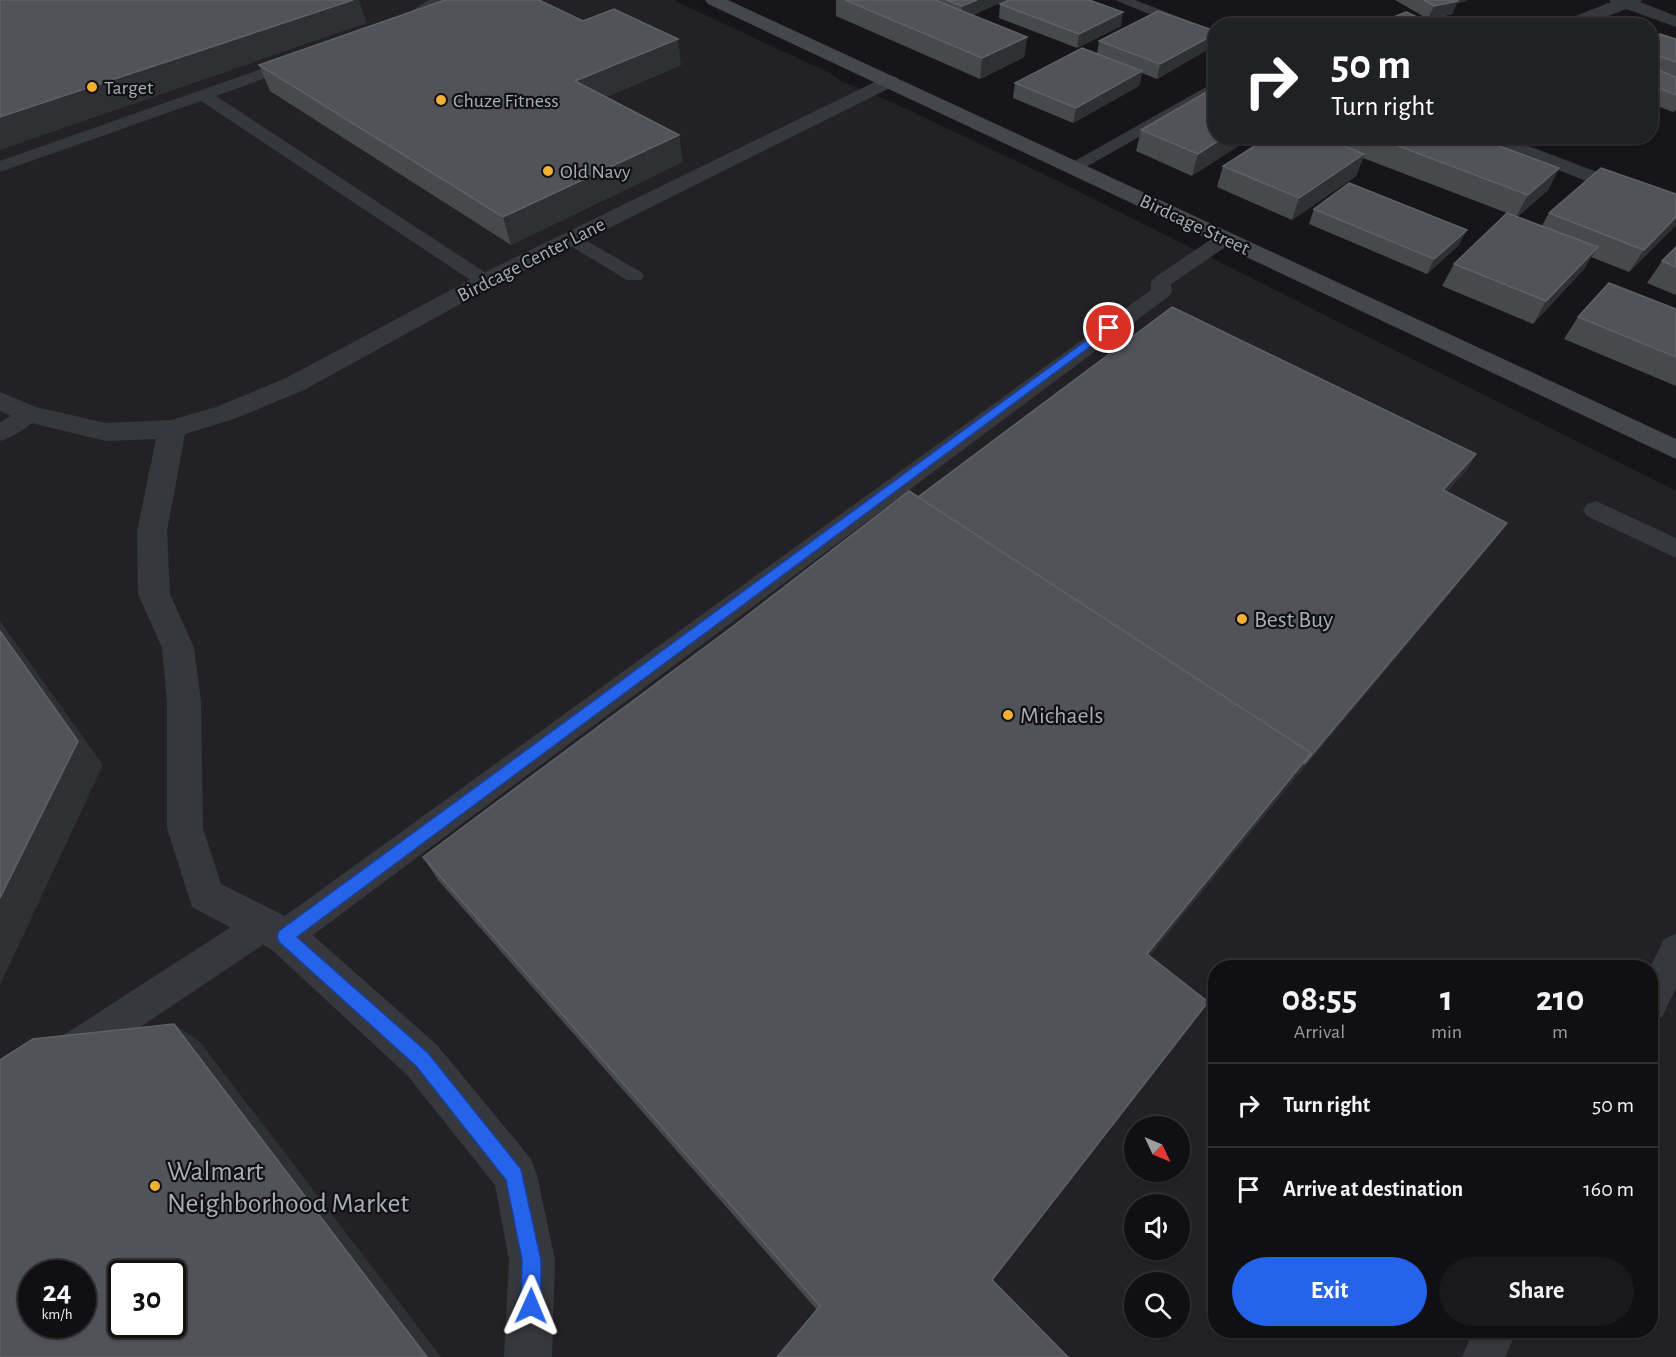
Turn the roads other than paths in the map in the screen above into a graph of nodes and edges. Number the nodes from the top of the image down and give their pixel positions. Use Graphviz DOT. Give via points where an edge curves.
graph roads {
  1 [pos="440,0"];
  2 [pos="714,0"];
  3 [pos="1122,0"];
  4 [pos="1626,1"];
  5 [pos="1585,18"];
  6 [pos="1676,22"];
  7 [pos="381,32"];
  8 [pos="1208,33"];
  9 [pos="314,55"];
  10 [pos="888,81"];
  11 [pos="1208,91"];
  12 [pos="203,95"];
  13 [pos="1506,144"];
  14 [pos="0,167"];
  15 [pos="1072,167"];
  16 [pos="1676,209"];
  17 [pos="571,238"];
  18 [pos="1226,238"];
  19 [pos="634,276"];
  20 [pos="485,281"];
  21 [pos="0,400"];
  22 [pos="28,414"];
  23 [pos="172,429"];
  24 [pos="0,433"];
  25 [pos="1676,450"];
  26 [pos="1596,510"];
  27 [pos="1676,549"];
  28 [pos="274,931"];
  29 [pos="1676,950"];
  30 [pos="1658,988"];
  31 [pos="39,1072"];
  32 [pos="1492,1338"];
  33 [pos="528,1357"];
  34 [pos="1483,1357"];
  1 -- 7 [label="lane"];
  2 -- 10 [label="street, Birdcage Street"];
  3 -- 8 [label="lane"];
  4 -- 5 [label="street"];
  4 -- 6 [label="street"];
  9 -- 12 [label="lane"];
  10 -- 15 [label="street, Birdcage Street"];
  10 -- 17 [label="street, Birdcage Center Lane"];
  11 -- 15 [label="lane"];
  12 -- 14 [label="lane"];
  12 -- 20 [label="lane"];
  13 -- 16 [label="lane"];
  15 -- 18 [label="street, Birdcage Street"];
  17 -- 19 [label="lane"];
  17 -- 20 [label="street, Birdcage Center Lane"];
  18 -- 25 [label="street, Birdcage Street"];
  18 -- 28 [label="lane" via="1161,282 1162,292"];
  20 -- 23 [label="street, Birdcage Center Lane" via="295,384 225,413"];
  21 -- 22 [label="street, Birdcage Center Lane"];
  22 -- 23 [label="street, Birdcage Center Lane" via="106,432"];
  22 -- 24 [label="lane"];
  23 -- 28 [label="street" via="152,531 154,594 178,648 184,702 185,828 205,895"];
  26 -- 27 [label="lane"];
  28 -- 31 [label="lane"];
  28 -- 33 [label="street" via="422,1060 515,1176 532,1260"];
  29 -- 30 [label="lane"];
  32 -- 34 [label="lane"];
}
